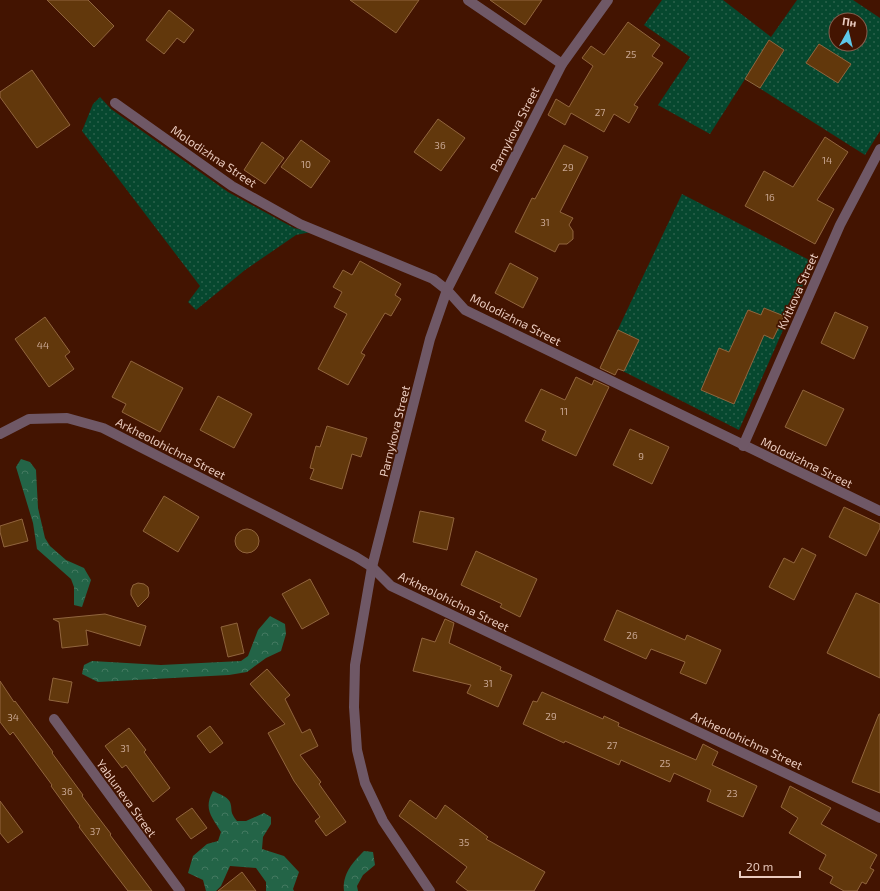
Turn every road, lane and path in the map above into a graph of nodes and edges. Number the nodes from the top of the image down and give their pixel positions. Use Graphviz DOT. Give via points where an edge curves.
graph roads {
  1 [pos="468,0"];
  2 [pos="608,0"];
  3 [pos="562,64"];
  4 [pos="115,103"];
  5 [pos="880,149"];
  6 [pos="447,290"];
  7 [pos="0,434"];
  8 [pos="743,446"];
  9 [pos="880,511"];
  10 [pos="372,567"];
  11 [pos="54,719"];
  12 [pos="880,818"];
  13 [pos="180,891"];
  14 [pos="430,891"];
  1 -- 3 [label="street"];
  2 -- 3 [label="street, Parnykova Street"];
  3 -- 6 [label="street, Parnykova Street"];
  4 -- 6 [label="street, Molodizhna Street" via="232,186 300,224 432,279"];
  5 -- 8 [label="street, Kvitkova Street" via="840,225"];
  6 -- 8 [label="street, Molodizhna Street" via="466,310"];
  6 -- 10 [label="street, Parnykova Street" via="430,340"];
  7 -- 10 [label="street, Arkheolohichna Street" via="29,419 67,418 103,428"];
  8 -- 9 [label="street, Molodizhna Street"];
  10 -- 12 [label="street, Arkheolohichna Street" via="391,586"];
  10 -- 14 [label="street, Parnykova Street" via="356,665 354,707 357,750 365,783 383,821"];
  11 -- 13 [label="street, Yabluneva Street"];
}
